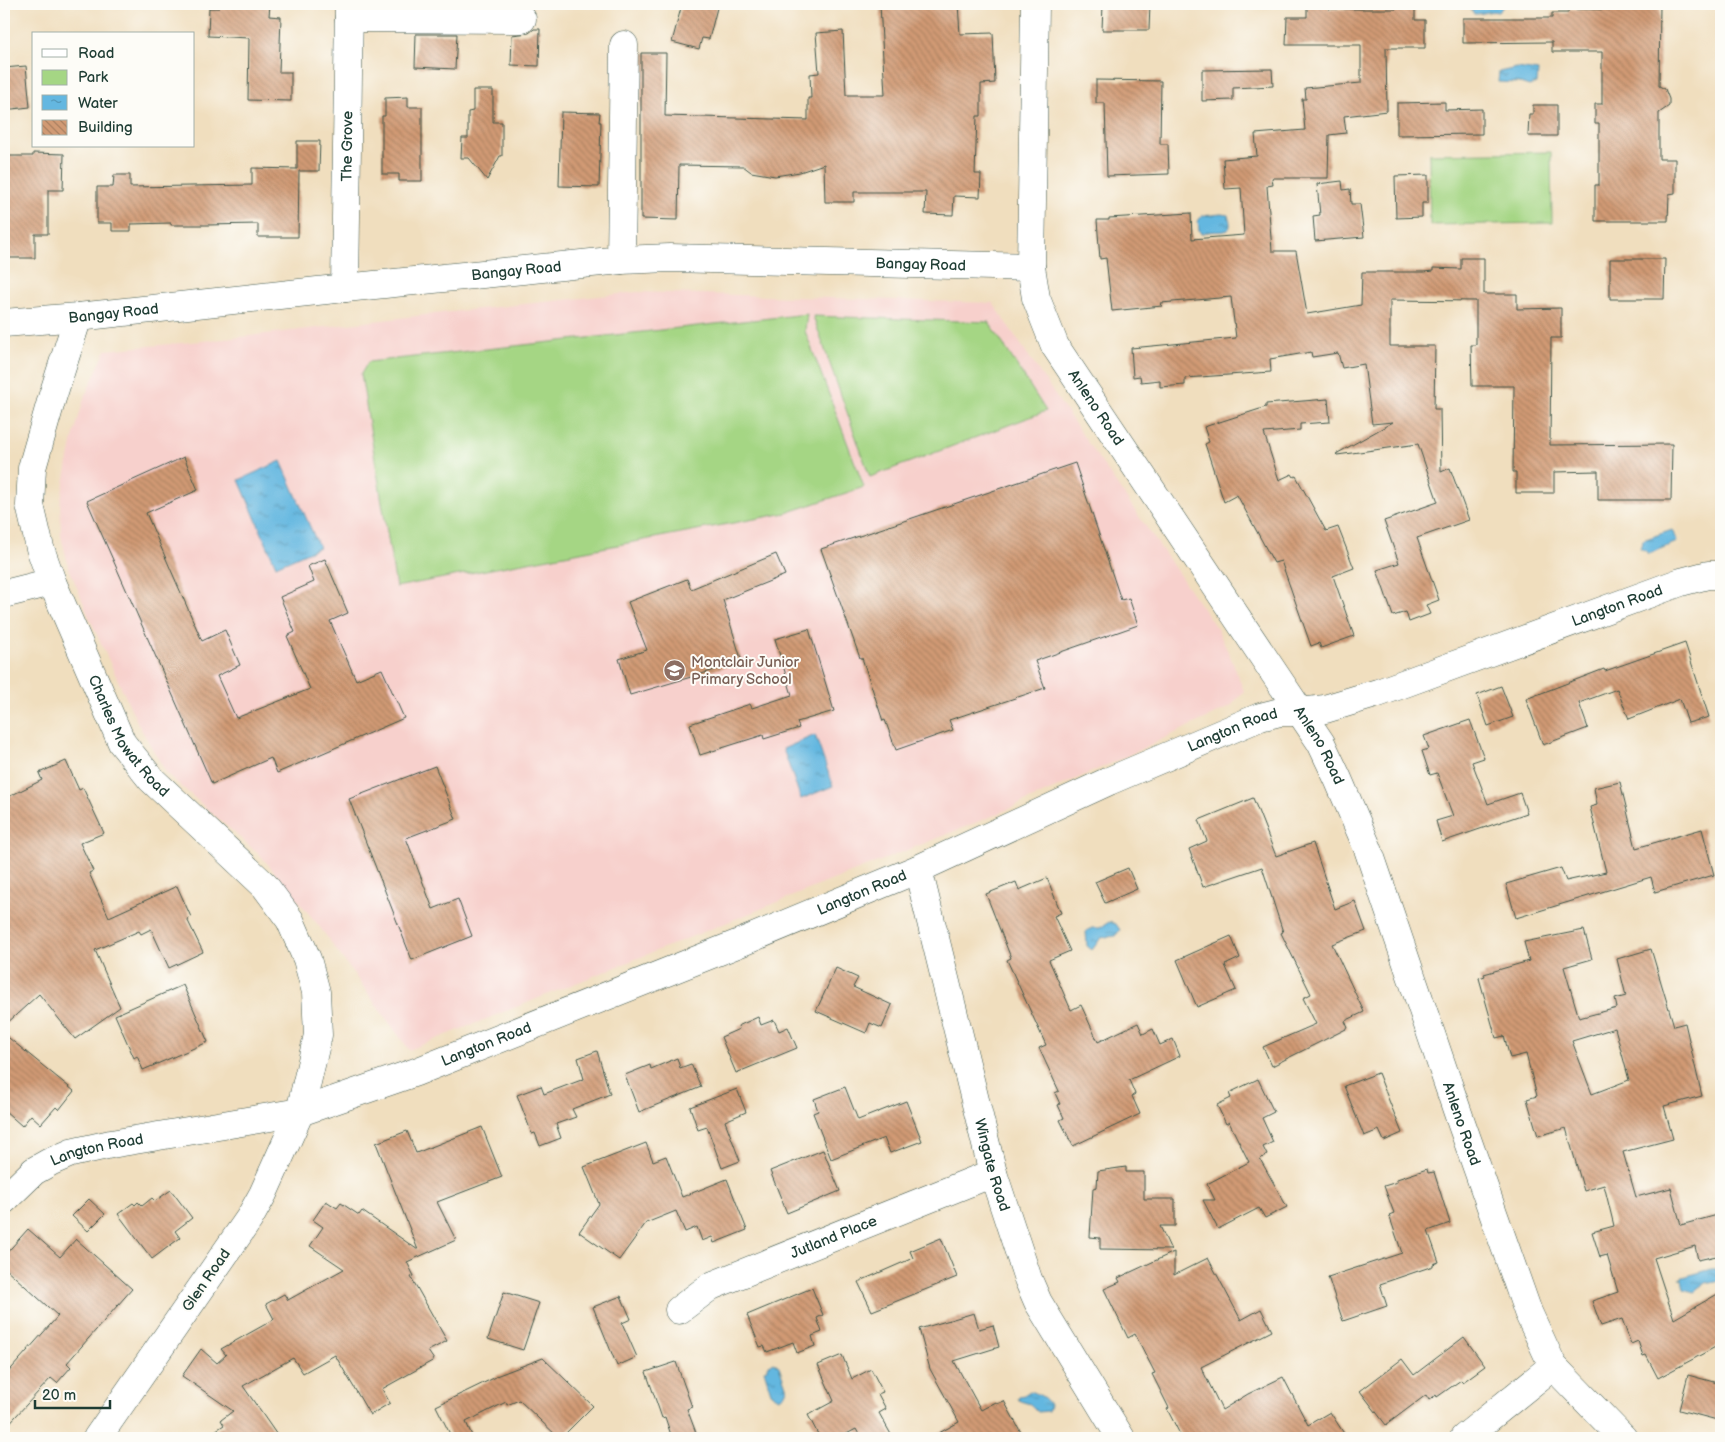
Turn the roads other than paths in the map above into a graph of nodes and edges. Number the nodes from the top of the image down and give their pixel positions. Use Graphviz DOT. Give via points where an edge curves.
graph roads {
  1 [pos="1035,4"];
  2 [pos="349,11"];
  3 [pos="522,19"];
  4 [pos="624,45"];
  5 [pos="621,260"];
  6 [pos="1031,267"];
  7 [pos="345,288"];
  8 [pos="78,318"];
  9 [pos="4,323"];
  10 [pos="1721,575"];
  11 [pos="52,582"];
  12 [pos="4,594"];
  13 [pos="1301,712"];
  14 [pos="918,869"];
  15 [pos="300,1112"];
  16 [pos="993,1173"];
  17 [pos="4,1200"];
  18 [pos="679,1310"];
  19 [pos="1553,1366"];
  20 [pos="96,1438"];
  21 [pos="1121,1438"];
  22 [pos="1464,1438"];
  23 [pos="1623,1438"];
  1 -- 6 [label="street, Anleno Road"];
  2 -- 3 [label="street"];
  2 -- 7 [label="street, The Grove"];
  4 -- 5 [label="street"];
  5 -- 6 [label="street, Bangay Road" via="670,258"];
  5 -- 7 [label="street, Bangay Road"];
  6 -- 13 [label="street, Anleno Road" via="1036,298 1055,346"];
  7 -- 8 [label="street, Bangay Road"];
  8 -- 9 [label="street, Bangay Road"];
  8 -- 11 [label="street, Charles Mowat Road" via="32,468 30,505"];
  10 -- 13 [label="street, Langton Road" via="1681,582 1378,692 1325,709"];
  11 -- 12 [label="street"];
  11 -- 15 [label="street, Charles Mowat Road" via="122,743 151,779 265,886 290,920 307,959 316,992 318,1035"];
  13 -- 14 [label="street, Langton Road" via="1280,712 1260,717 1109,781"];
  13 -- 19 [label="street, Anleno Road" via="1321,743 1368,849 1528,1312"];
  14 -- 15 [label="street, Langton Road" via="424,1068"];
  14 -- 16 [label="street, Wingate Road"];
  15 -- 17 [label="street, Langton Road" via="71,1152 34,1171"];
  15 -- 20 [label="street, Glen Road" via="249,1219"];
  16 -- 18 [label="street, Jutland Place" via="711,1286"];
  16 -- 21 [label="street, Wingate Road" via="1038,1302"];
  19 -- 22 [label="street"];
  19 -- 23 [label="street, Anleno Road"];
}
